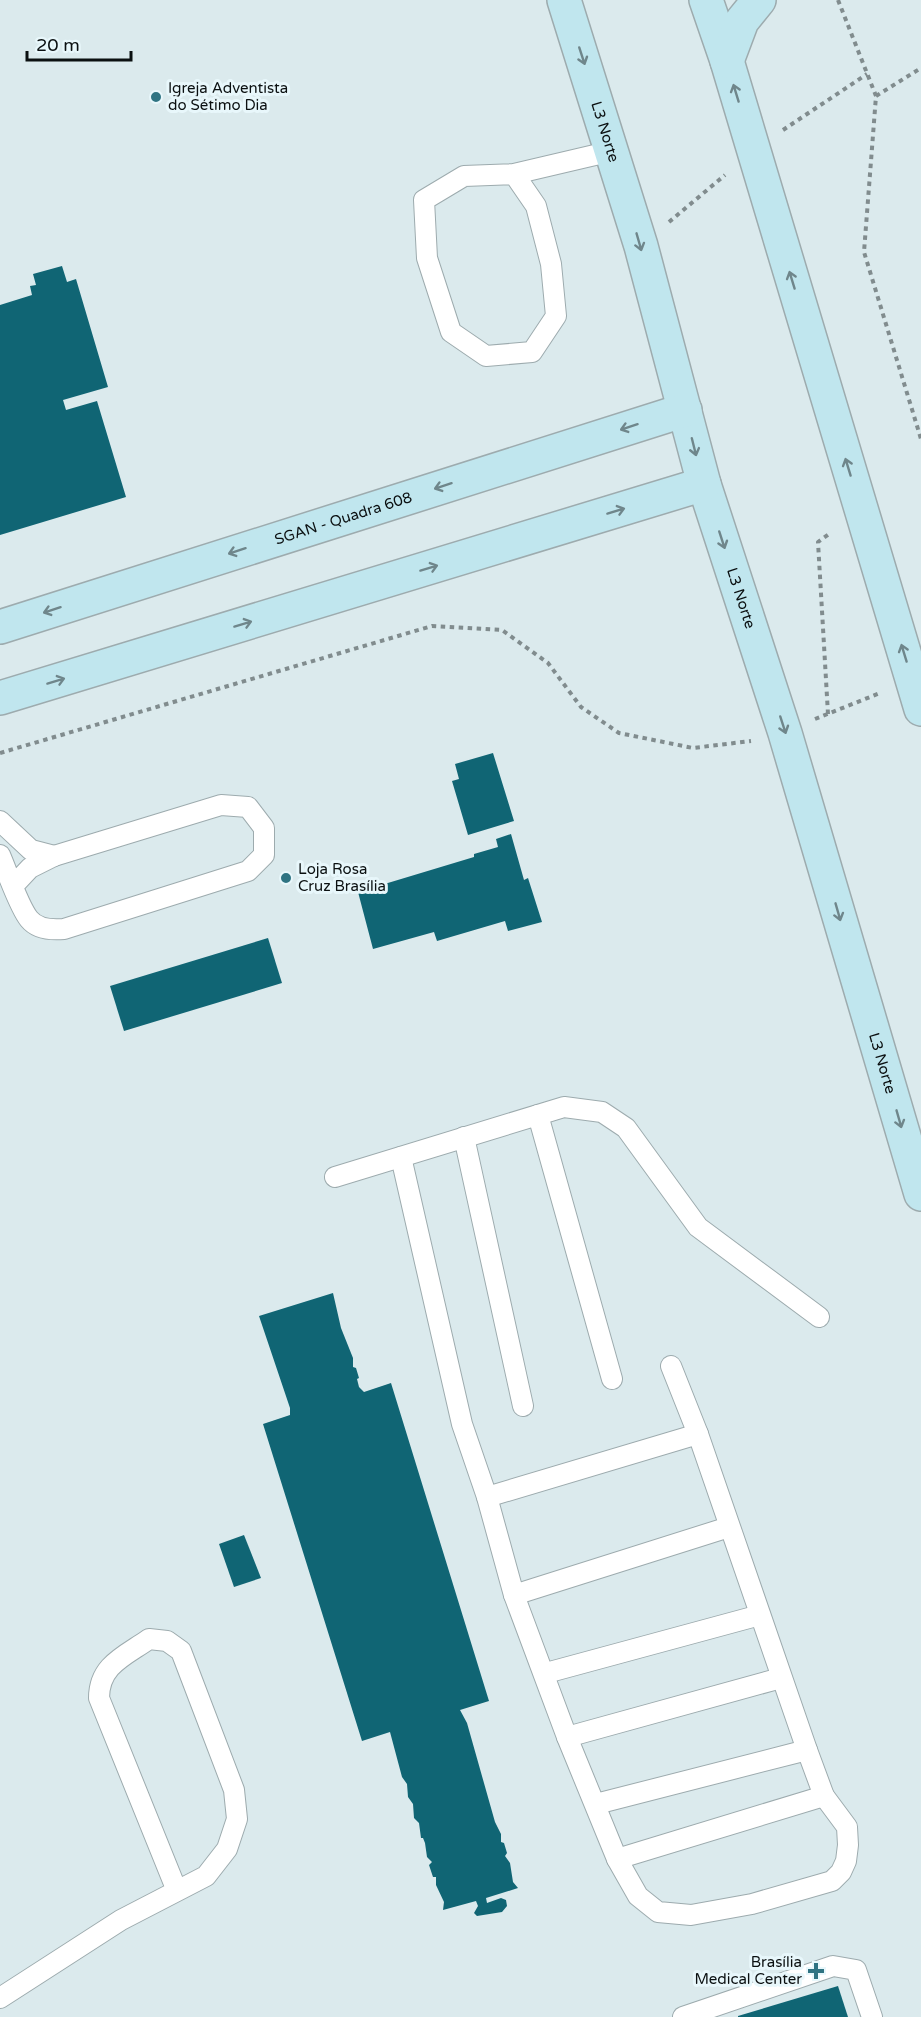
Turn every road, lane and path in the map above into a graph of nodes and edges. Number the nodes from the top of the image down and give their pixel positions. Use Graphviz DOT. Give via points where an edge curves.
graph roads {
  1 [pos="564,0"];
  2 [pos="706,0"];
  3 [pos="759,0"];
  4 [pos="838,0"];
  5 [pos="727,61"];
  6 [pos="921,68"];
  7 [pos="876,96"];
  8 [pos="612,151"];
  9 [pos="514,174"];
  10 [pos="685,410"];
  11 [pos="921,439"];
  12 [pos="704,484"];
  13 [pos="829,534"];
  14 [pos="0,627"];
  15 [pos="917,695"];
  16 [pos="0,698"];
  17 [pos="828,714"];
  18 [pos="785,733"];
  19 [pos="0,753"];
  20 [pos="0,821"];
  21 [pos="0,855"];
  22 [pos="54,856"];
  23 [pos="14,885"];
  24 [pos="538,1115"];
  25 [pos="464,1137"];
  26 [pos="400,1157"];
  27 [pos="335,1177"];
  28 [pos="921,1194"];
  29 [pos="819,1317"];
  30 [pos="670,1366"];
  31 [pos="612,1379"];
  32 [pos="523,1406"];
  33 [pos="698,1434"];
  34 [pos="487,1497"];
  35 [pos="729,1527"];
  36 [pos="514,1595"];
  37 [pos="760,1615"];
  38 [pos="546,1673"];
  39 [pos="781,1678"];
  40 [pos="567,1737"];
  41 [pos="807,1750"];
  42 [pos="825,1796"];
  43 [pos="596,1804"];
  44 [pos="617,1859"];
  45 [pos="177,1891"];
  46 [pos="0,1998"];
  47 [pos="683,2017"];
  48 [pos="872,2017"];
  1 -- 8 [label="main road, L3 Norte, one-way"];
  2 -- 5 [label="main road"];
  3 -- 5 [label="main road" via="742,21"];
  4 -- 7 [label="path"];
  15 -- 5 [label="main road, one-way"];
  6 -- 7 [label="path"];
  7 -- 11 [label="path" via="864,252"];
  8 -- 9 [label="lane"];
  8 -- 10 [label="main road, L3 Norte, one-way"];
  9 -- 9 [label="lane" via="464,176 424,200 427,258 451,332 486,356 532,352 556,316 551,264 536,206"];
  10 -- 12 [label="main road, L3 Norte, one-way"];
  10 -- 14 [label="main road, SGAN - Quadra 608, one-way"];
  16 -- 12 [label="main road, one-way"];
  12 -- 18 [label="main road, L3 Norte, one-way"];
  13 -- 17 [label="path" via="818,542"];
  15 -- 17 [label="path"];
  17 -- 18 [label="path"];
  18 -- 19 [label="path" via="740,744 693,748 619,733 580,707 548,663 502,630 432,626"];
  18 -- 28 [label="main road, L3 Norte, one-way"];
  20 -- 22 [label="lane" via="30,850"];
  21 -- 23 [label="lane"];
  22 -- 23 [label="lane" via="30,868"];
  22 -- 23 [label="lane" via="220,806 248,807 264,828 264,855 248,872 64,929 49,930 30,920"];
  24 -- 25 [label="lane"];
  24 -- 29 [label="lane" via="564,1107 602,1112 626,1128 698,1227"];
  24 -- 31 [label="lane"];
  25 -- 26 [label="lane"];
  25 -- 32 [label="lane"];
  26 -- 27 [label="lane"];
  26 -- 34 [label="lane" via="462,1424"];
  30 -- 33 [label="lane"];
  33 -- 34 [label="lane"];
  33 -- 35 [label="lane"];
  34 -- 36 [label="lane"];
  35 -- 36 [label="lane"];
  35 -- 37 [label="lane"];
  36 -- 38 [label="lane"];
  37 -- 38 [label="lane"];
  37 -- 39 [label="lane"];
  38 -- 40 [label="lane"];
  39 -- 40 [label="lane"];
  39 -- 41 [label="lane"];
  40 -- 43 [label="lane"];
  41 -- 42 [label="lane"];
  41 -- 43 [label="lane"];
  42 -- 44 [label="lane"];
  42 -- 44 [label="lane" via="847,1827 848,1845 841,1872 832,1881 752,1904 691,1914 658,1912 638,1896"];
  43 -- 44 [label="lane"];
  45 -- 45 [label="lane" via="99,1698 99,1682 109,1667 149,1639 167,1641 181,1651 234,1790 237,1819 227,1849 206,1875"];
  45 -- 46 [label="lane" via="121,1920"];
  47 -- 48 [label="lane" via="833,1966 856,1970"];
}
